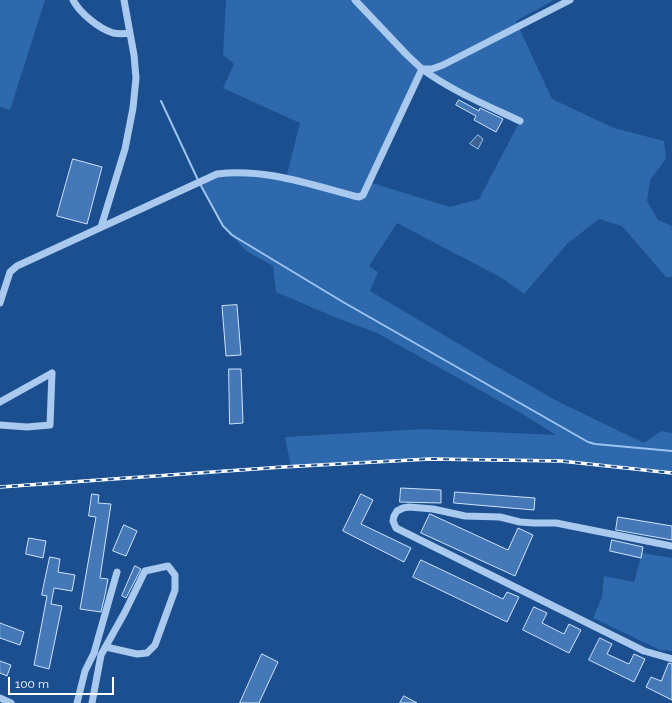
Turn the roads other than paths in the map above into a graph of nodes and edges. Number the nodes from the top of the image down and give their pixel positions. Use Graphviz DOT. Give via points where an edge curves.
graph roads {
  1 [pos="73,0"];
  2 [pos="124,0"];
  3 [pos="354,0"];
  4 [pos="570,0"];
  5 [pos="129,33"];
  6 [pos="422,69"];
  7 [pos="520,121"];
  8 [pos="101,227"];
  9 [pos="0,303"];
  10 [pos="0,402"];
  11 [pos="0,425"];
  12 [pos="672,546"];
  13 [pos="117,572"];
  14 [pos="106,646"];
  15 [pos="672,659"];
  16 [pos="0,698"];
  17 [pos="11,703"];
  18 [pos="77,703"];
  19 [pos="92,703"];
  1 -- 5 [label="street" via="99,25 111,32"];
  2 -- 5 [label="street"];
  3 -- 6 [label="street"];
  4 -- 6 [label="street" via="443,65"];
  5 -- 8 [label="street" via="136,78 133,108 125,150"];
  6 -- 7 [label="street" via="461,94"];
  6 -- 8 [label="street" via="366,189 359,197 272,175 217,174"];
  8 -- 9 [label="street" via="17,266 10,272"];
  10 -- 11 [label="street" via="52,373 50,424 28,427"];
  12 -- 15 [label="street" via="562,524 465,516 433,510 403,508 397,511 393,521 396,528 644,651"];
  13 -- 18 [label="street"];
  14 -- 14 [label="street" via="137,654 147,653 155,645 175,590 175,575 168,566 145,571"];
  14 -- 19 [label="street" via="101,655"];
  16 -- 17 [label="street"];
}
